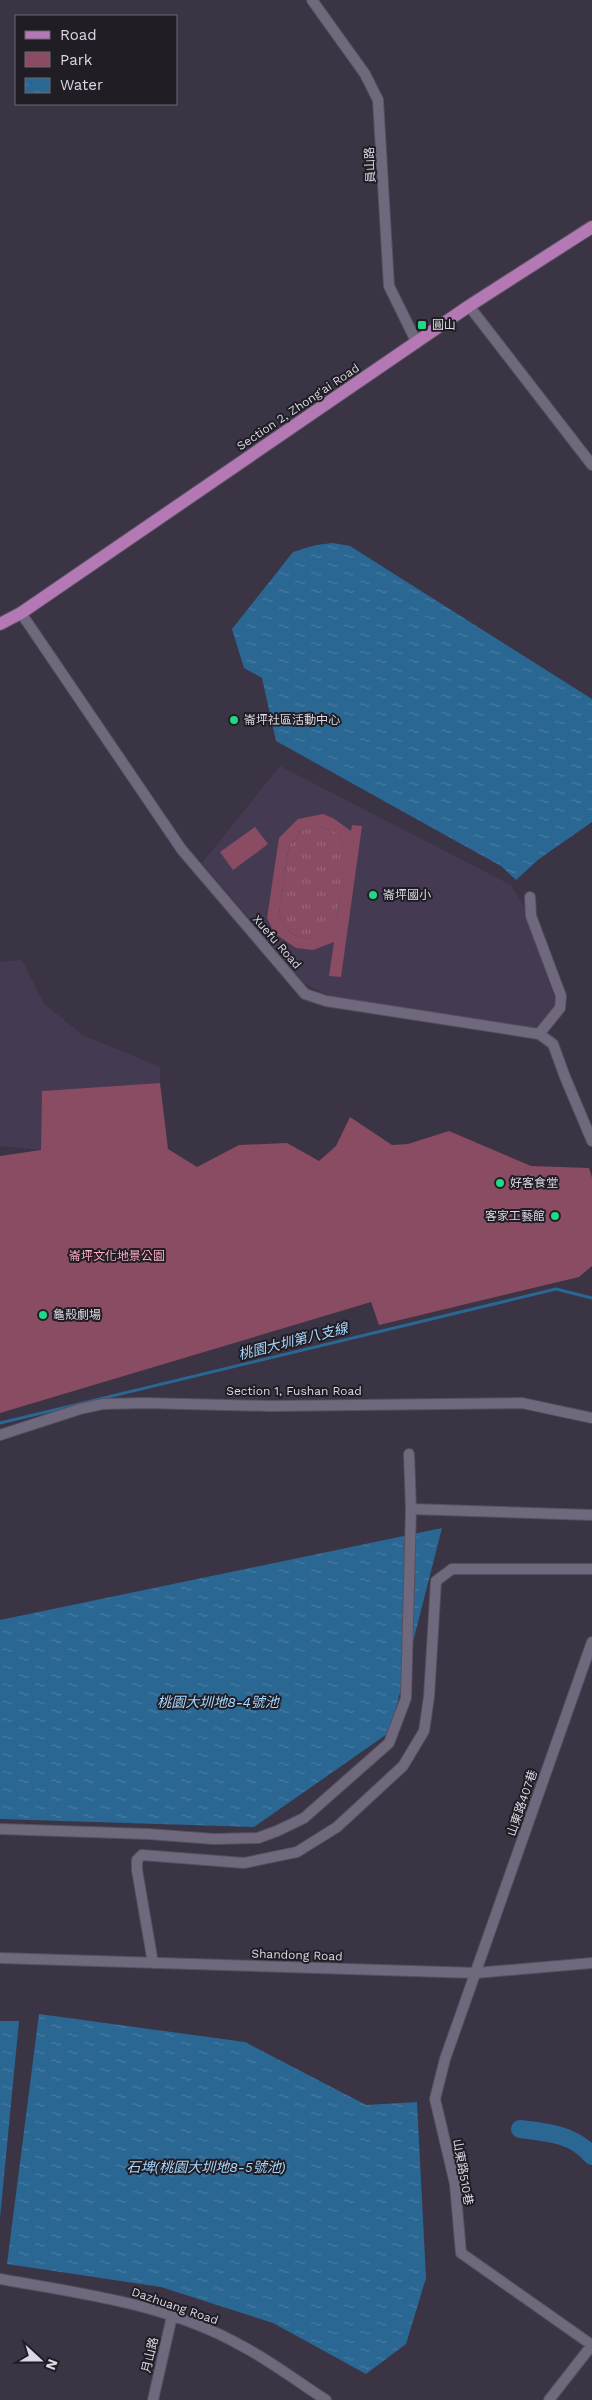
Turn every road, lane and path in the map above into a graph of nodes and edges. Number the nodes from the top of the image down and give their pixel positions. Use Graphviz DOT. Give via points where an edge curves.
graph roads {
  1 [pos="312,0"];
  2 [pos="592,227"];
  3 [pos="469,306"];
  4 [pos="417,342"];
  5 [pos="592,465"];
  6 [pos="21,614"];
  7 [pos="0,624"];
  8 [pos="530,897"];
  9 [pos="539,1034"];
  10 [pos="592,1141"];
  11 [pos="592,1418"];
  12 [pos="0,1435"];
  13 [pos="409,1454"];
  14 [pos="412,1509"];
  15 [pos="592,1515"];
  16 [pos="592,1569"];
  17 [pos="592,1642"];
  18 [pos="0,1829"];
  19 [pos="0,1958"];
  20 [pos="153,1963"];
  21 [pos="592,1963"];
  22 [pos="476,1972"];
  23 [pos="0,2279"];
  24 [pos="172,2316"];
  25 [pos="592,2345"];
  26 [pos="153,2400"];
  27 [pos="326,2400"];
  28 [pos="549,2400"];
  1 -- 4 [label="street, 員山路" via="365,74 378,100 389,286"];
  2 -- 3 [label="main road, Section 2, Zhong'ai Road"];
  3 -- 4 [label="main road, Section 2, Zhong'ai Road"];
  3 -- 5 [label="street"];
  4 -- 6 [label="main road, Section 2, Zhong'ai Road"];
  6 -- 7 [label="main road, Section 2, Zhong'ai Road"];
  6 -- 9 [label="street, Xuefu Road" via="182,850 305,994 326,1001"];
  8 -- 9 [label="street" via="531,916 561,996 560,1008"];
  9 -- 10 [label="street" via="553,1044"];
  11 -- 12 [label="street, Section 1, Fushan Road" via="522,1403 270,1406 136,1403 103,1404 80,1409"];
  13 -- 14 [label="street"];
  14 -- 15 [label="street"];
  14 -- 18 [label="street" via="406,1698 388,1743 304,1818 258,1838 240,1839"];
  16 -- 20 [label="street" via="452,1569 436,1581 424,1731 403,1766 337,1827 297,1852 244,1863 142,1855 137,1860 137,1870"];
  17 -- 22 [label="street, 山東路407巷"];
  19 -- 20 [label="street, Shandong Road"];
  20 -- 22 [label="street, Shandong Road"];
  21 -- 22 [label="street, Shandong Road"];
  22 -- 25 [label="street, 山東路510巷" via="445,2059 435,2099 455,2184 461,2253"];
  23 -- 24 [label="street, Dazhuang Road" via="117,2299"];
  24 -- 26 [label="street, 月山路"];
  24 -- 27 [label="street, Dazhuang Road" via="242,2346"];
  25 -- 28 [label="street"];
}
